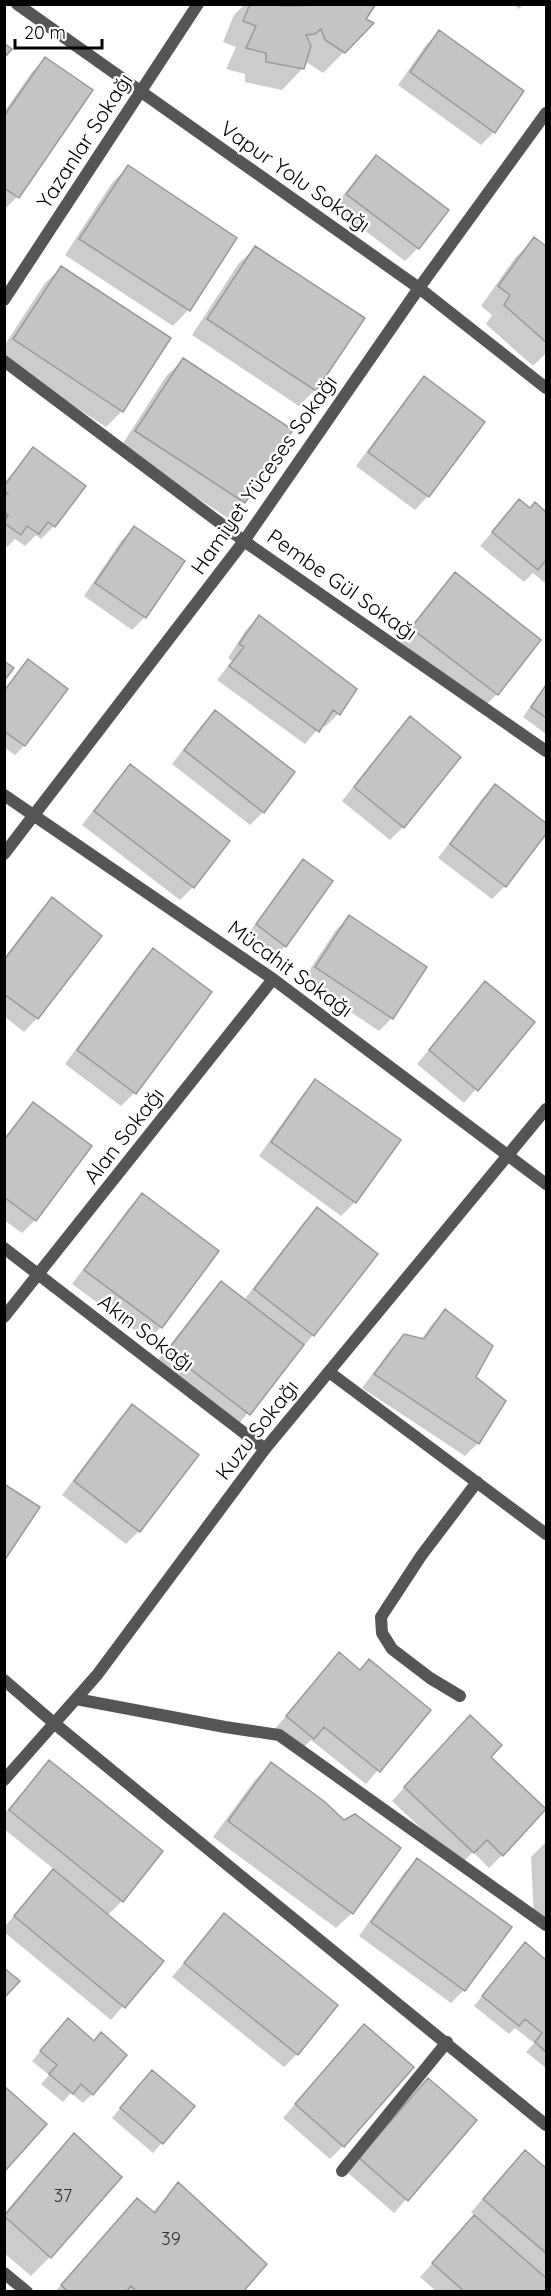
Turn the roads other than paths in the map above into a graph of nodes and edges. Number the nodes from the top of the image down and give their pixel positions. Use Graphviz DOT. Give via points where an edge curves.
graph roads {
  1 [pos="17,4"];
  2 [pos="198,4"];
  3 [pos="141,92"];
  4 [pos="546,113"];
  5 [pos="419,288"];
  6 [pos="4,300"];
  7 [pos="4,361"];
  8 [pos="546,388"];
  9 [pos="244,540"];
  10 [pos="546,751"];
  11 [pos="4,795"];
  12 [pos="34,816"];
  13 [pos="4,854"];
  14 [pos="273,979"];
  15 [pos="546,1109"];
  16 [pos="509,1155"];
  17 [pos="546,1184"];
  18 [pos="4,1248"];
  19 [pos="39,1275"];
  20 [pos="4,1317"];
  21 [pos="329,1372"];
  22 [pos="265,1449"];
  23 [pos="477,1482"];
  24 [pos="546,1534"];
  25 [pos="4,1680"];
  26 [pos="460,1696"];
  27 [pos="76,1699"];
  28 [pos="55,1724"];
  29 [pos="4,1780"];
  30 [pos="546,1925"];
  31 [pos="447,2042"];
  32 [pos="546,2125"];
  33 [pos="342,2171"];
  34 [pos="6,2277"];
  35 [pos="27,2292"];
  1 -- 3 [label="street, Vapur Yolu Sokağı"];
  2 -- 3 [label="street, Yazanlar Sokağı"];
  3 -- 5 [label="street, Vapur Yolu Sokağı"];
  3 -- 6 [label="street, Yazanlar Sokağı"];
  4 -- 5 [label="street, Hamiyet Yüceses Sokağı"];
  5 -- 8 [label="street, Vapur Yolu Sokağı"];
  5 -- 9 [label="street, Hamiyet Yüceses Sokağı"];
  7 -- 9 [label="street, Pembe Gül Sokağı"];
  9 -- 10 [label="street, Pembe Gül Sokağı"];
  9 -- 12 [label="street, Hamiyet Yüceses Sokağı"];
  11 -- 12 [label="street, Mücahit Sokağı"];
  12 -- 13 [label="street, Hamiyet Yüceses Sokağı"];
  12 -- 14 [label="street, Mücahit Sokağı"];
  14 -- 16 [label="street, Mücahit Sokağı"];
  14 -- 19 [label="street, Alan Sokağı"];
  15 -- 16 [label="street, Kuzu Sokağı"];
  16 -- 17 [label="street, Mücahit Sokağı"];
  16 -- 21 [label="street, Kuzu Sokağı"];
  18 -- 19 [label="street, Akın Sokağı"];
  19 -- 20 [label="street, Alan Sokağı"];
  19 -- 22 [label="street, Akın Sokağı"];
  21 -- 22 [label="street, Kuzu Sokağı"];
  21 -- 23 [label="street"];
  22 -- 27 [label="street, Kuzu Sokağı"];
  23 -- 24 [label="street"];
  23 -- 26 [label="street" via="381,1617 382,1633 392,1649"];
  25 -- 28 [label="street"];
  27 -- 28 [label="street, Kuzu Sokağı"];
  27 -- 30 [label="street" via="279,1735"];
  28 -- 29 [label="street, Kuzu Sokağı"];
  28 -- 31 [label="street"];
  31 -- 32 [label="street"];
  31 -- 33 [label="street"];
  34 -- 35 [label="street"];
}
